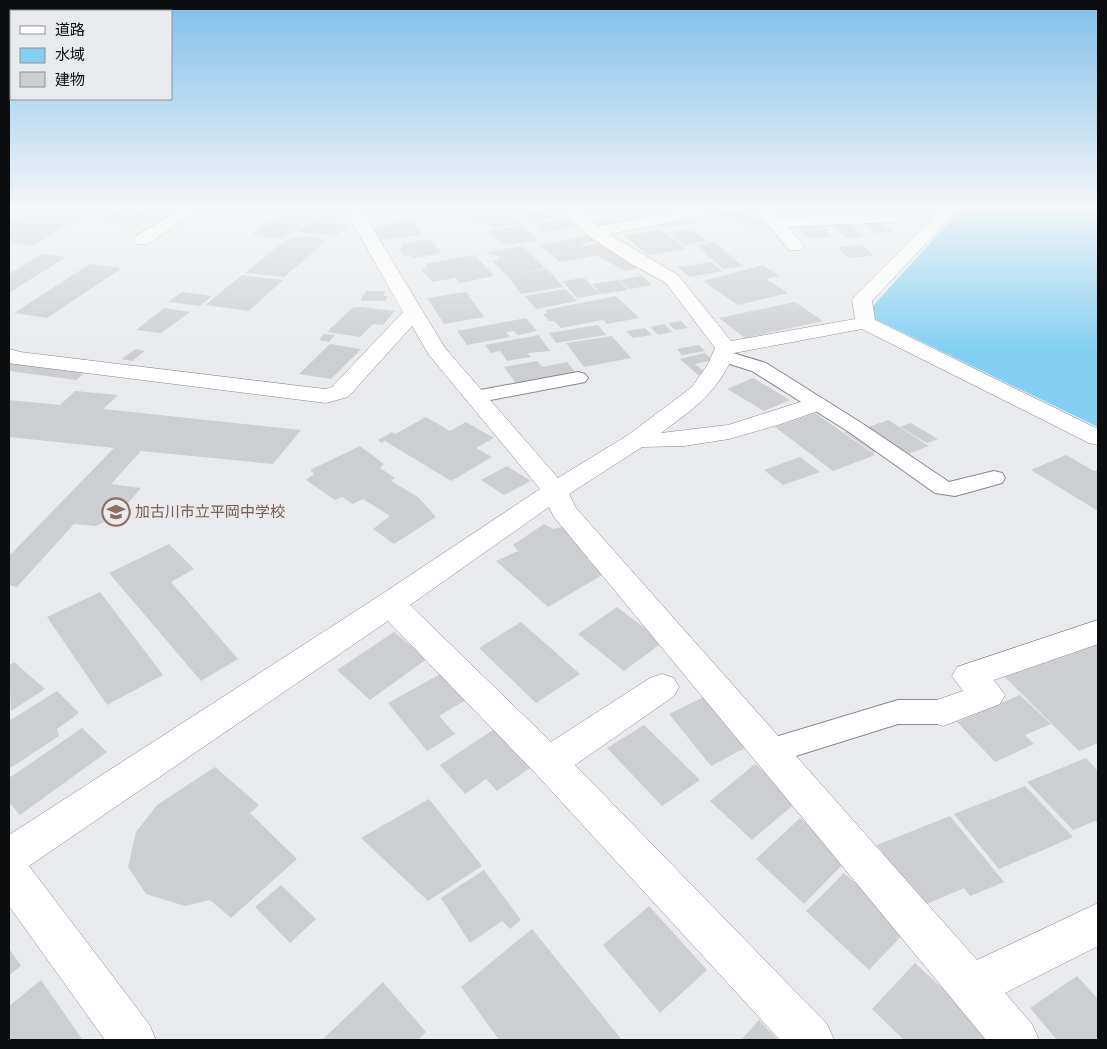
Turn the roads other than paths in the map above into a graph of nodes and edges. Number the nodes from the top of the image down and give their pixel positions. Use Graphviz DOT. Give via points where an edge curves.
graph roads {
  1 [pos="380,255"];
  2 [pos="629,255"];
  3 [pos="906,255"];
  4 [pos="414,313"];
  5 [pos="865,323"];
  6 [pos="724,352"];
  7 [pos="9,355"];
  8 [pos="578,378"];
  9 [pos="475,398"];
  10 [pos="816,404"];
  11 [pos="1098,438"];
  12 [pos="637,440"];
  13 [pos="994,478"];
  14 [pos="555,490"];
  15 [pos="390,604"];
  16 [pos="1098,632"];
  17 [pos="662,687"];
  18 [pos="943,712"];
  19 [pos="770,751"];
  20 [pos="549,763"];
  21 [pos="10,859"];
  22 [pos="1098,924"];
  23 [pos="972,986"];
  24 [pos="133,1040"];
  25 [pos="811,1040"];
  26 [pos="1016,1040"];
  1 -- 4 [label="street"];
  2 -- 6 [label="street" via="672,279"];
  3 -- 5 [label="street" via="862,300"];
  4 -- 7 [label="street" via="340,392 326,396"];
  4 -- 9 [label="street" via="436,351"];
  5 -- 6 [label="street"];
  5 -- 11 [label="street"];
  6 -- 10 [label="lane" via="759,368"];
  6 -- 12 [label="street" via="700,392"];
  8 -- 9 [label="lane"];
  9 -- 14 [label="street"];
  10 -- 12 [label="street" via="726,433 670,442"];
  10 -- 13 [label="lane" via="946,489"];
  12 -- 14 [label="street"];
  14 -- 15 [label="street"];
  14 -- 19 [label="street" via="564,511"];
  15 -- 20 [label="street"];
  15 -- 21 [label="street"];
  16 -- 18 [label="street" via="969,676 988,695"];
  17 -- 20 [label="street"];
  18 -- 19 [label="lane" via="898,712"];
  19 -- 23 [label="street"];
  20 -- 25 [label="street"];
  21 -- 24 [label="street"];
  22 -- 23 [label="street"];
  23 -- 26 [label="street"];
}
